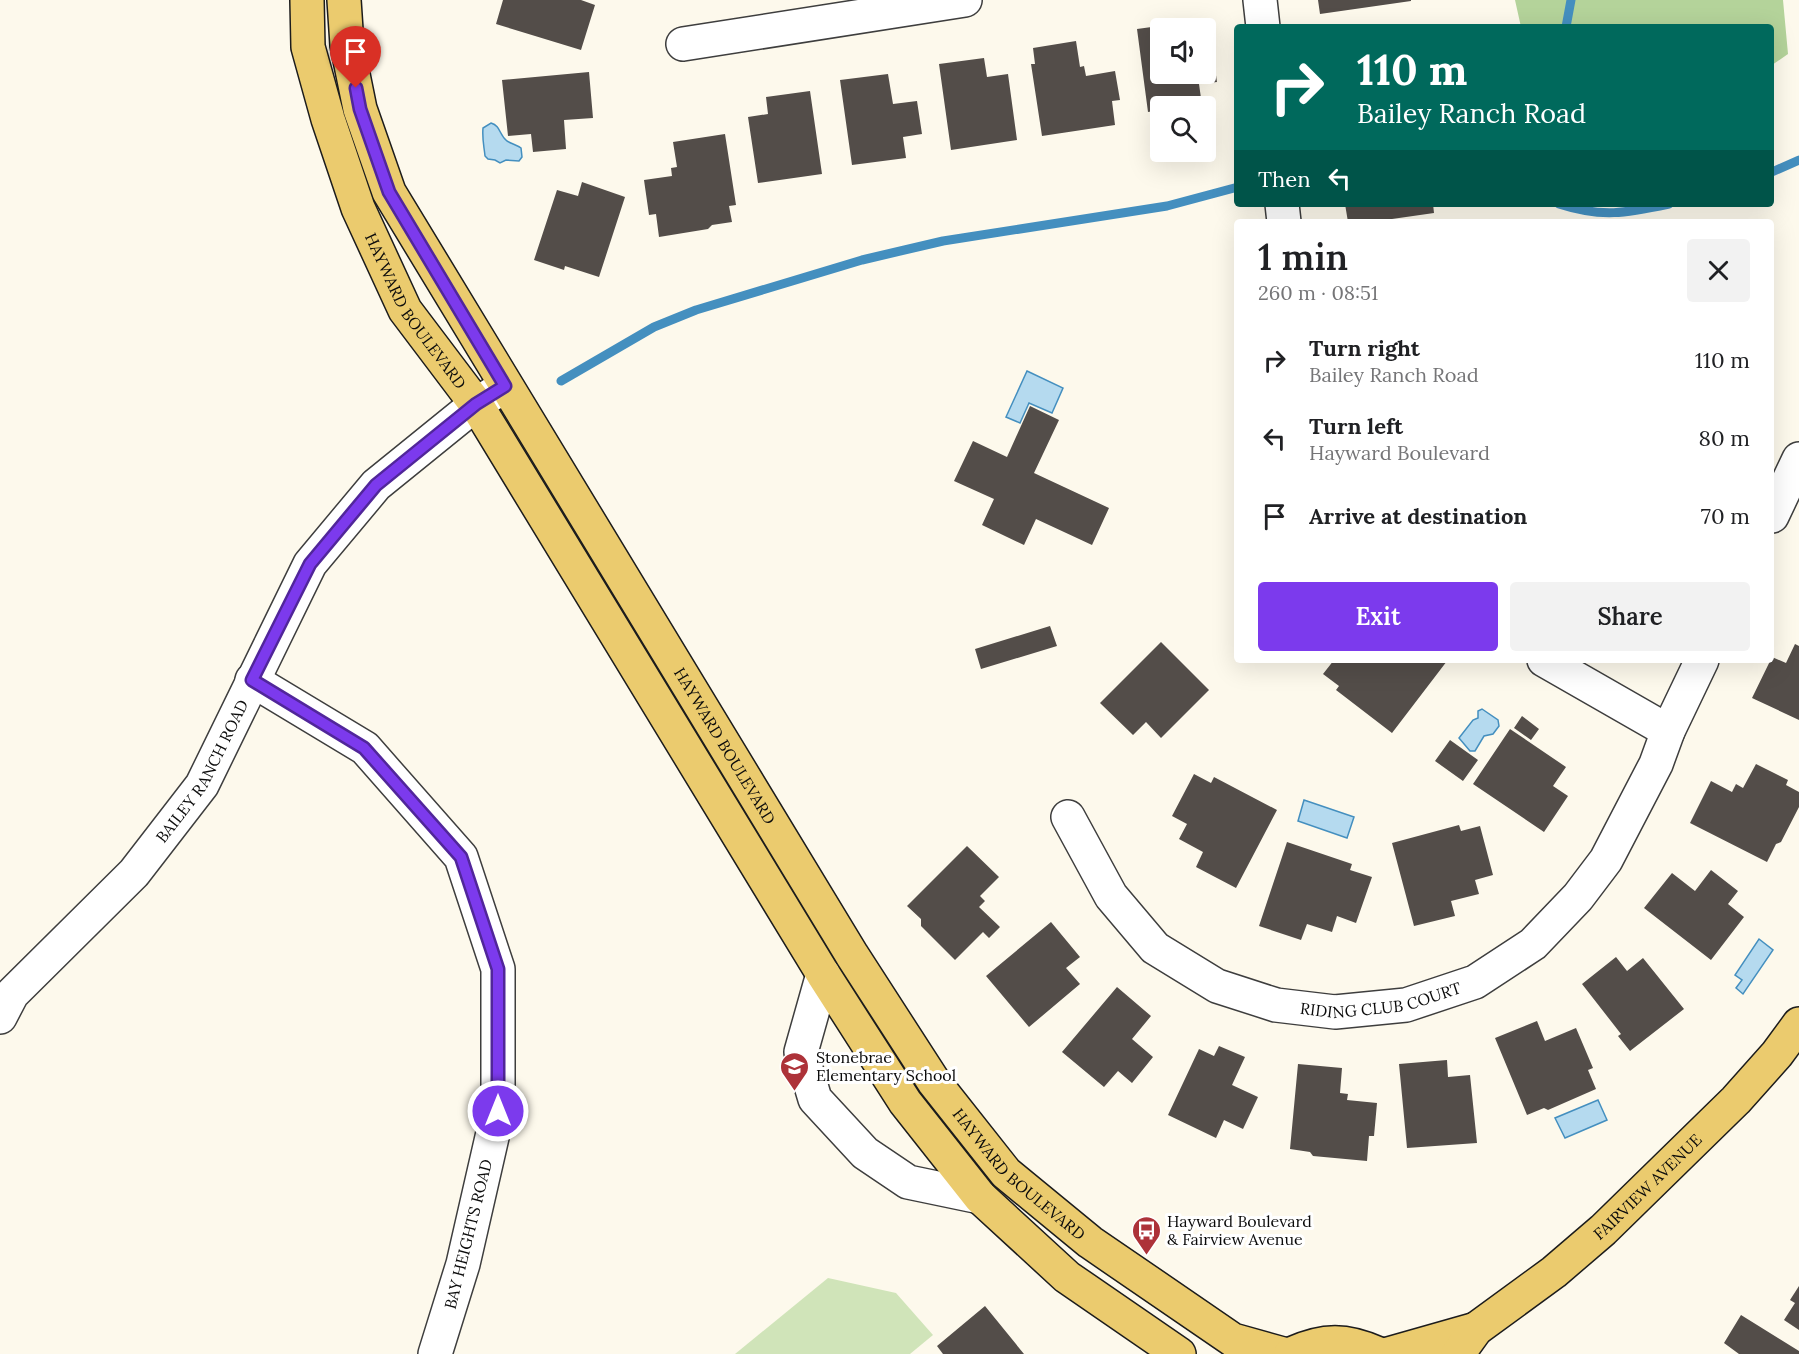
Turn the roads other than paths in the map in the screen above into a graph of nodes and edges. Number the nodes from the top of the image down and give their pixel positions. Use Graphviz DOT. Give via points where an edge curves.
graph roads {
  1 [pos="307,0"];
  2 [pos="344,0"];
  3 [pos="965,0"];
  4 [pos="1260,0"];
  5 [pos="1263,24"];
  6 [pos="683,45"];
  7 [pos="505,386"];
  8 [pos="476,404"];
  9 [pos="1799,459"];
  10 [pos="1774,512"];
  11 [pos="1548,663"];
  12 [pos="1701,663"];
  13 [pos="252,680"];
  14 [pos="1664,741"];
  15 [pos="1068,817"];
  16 [pos="823,974"];
  17 [pos="4,998"];
  18 [pos="1799,1024"];
  19 [pos="980,1197"];
  20 [pos="1467,1341"];
  21 [pos="435,1354"];
  22 [pos="1179,1354"];
  23 [pos="1283,1354"];
  24 [pos="1291,1354"];
  25 [pos="1379,1354"];
  26 [pos="1388,1354"];
  1 -- 8 [label="main road, HAYWARD BOULEVARD" via="308,47 358,208 405,310"];
  2 -- 7 [label="main road, HAYWARD BOULEVARD" via="347,45 360,109 389,192"];
  3 -- 6 [label="street"];
  4 -- 5 [label="street"];
  7 -- 8 [label="street, BAILEY RANCH ROAD"];
  7 -- 23 [label="main road, HAYWARD BOULEVARD" via="852,955 934,1082 1006,1173 1090,1242 1233,1340"];
  8 -- 13 [label="street, BAILEY RANCH ROAD" via="376,485 310,564"];
  8 -- 16 [label="main road, HAYWARD BOULEVARD"];
  9 -- 10 [label="street"];
  11 -- 14 [label="street"];
  12 -- 14 [label="street, RIDING CLUB COURT"];
  13 -- 17 [label="street, BAILEY RANCH ROAD" via="202,784 134,873"];
  13 -- 21 [label="street, BAY HEIGHTS ROAD" via="364,748 461,857 498,969 498,1111 464,1264"];
  14 -- 15 [label="street, RIDING CLUB COURT" via="1606,860 1578,897 1533,944 1476,982 1406,1005 1335,1012 1276,1005 1217,986 1155,948 1111,896"];
  16 -- 19 [label="main road, HAYWARD BOULEVARD" via="905,1102"];
  16 -- 19 [label="street" via="801,1052 815,1099 865,1153 908,1182"];
  18 -- 20 [label="main road, FAIRVIEW AVENUE" via="1736,1100 1603,1230"];
  19 -- 22 [label="main road, HAYWARD BOULEVARD" via="1067,1277"];
  20 -- 26 [label="main road, FAIRVIEW AVENUE"];
  24 -- 25 [label="main road" via="1311,1345 1335,1342 1360,1345"];
}
